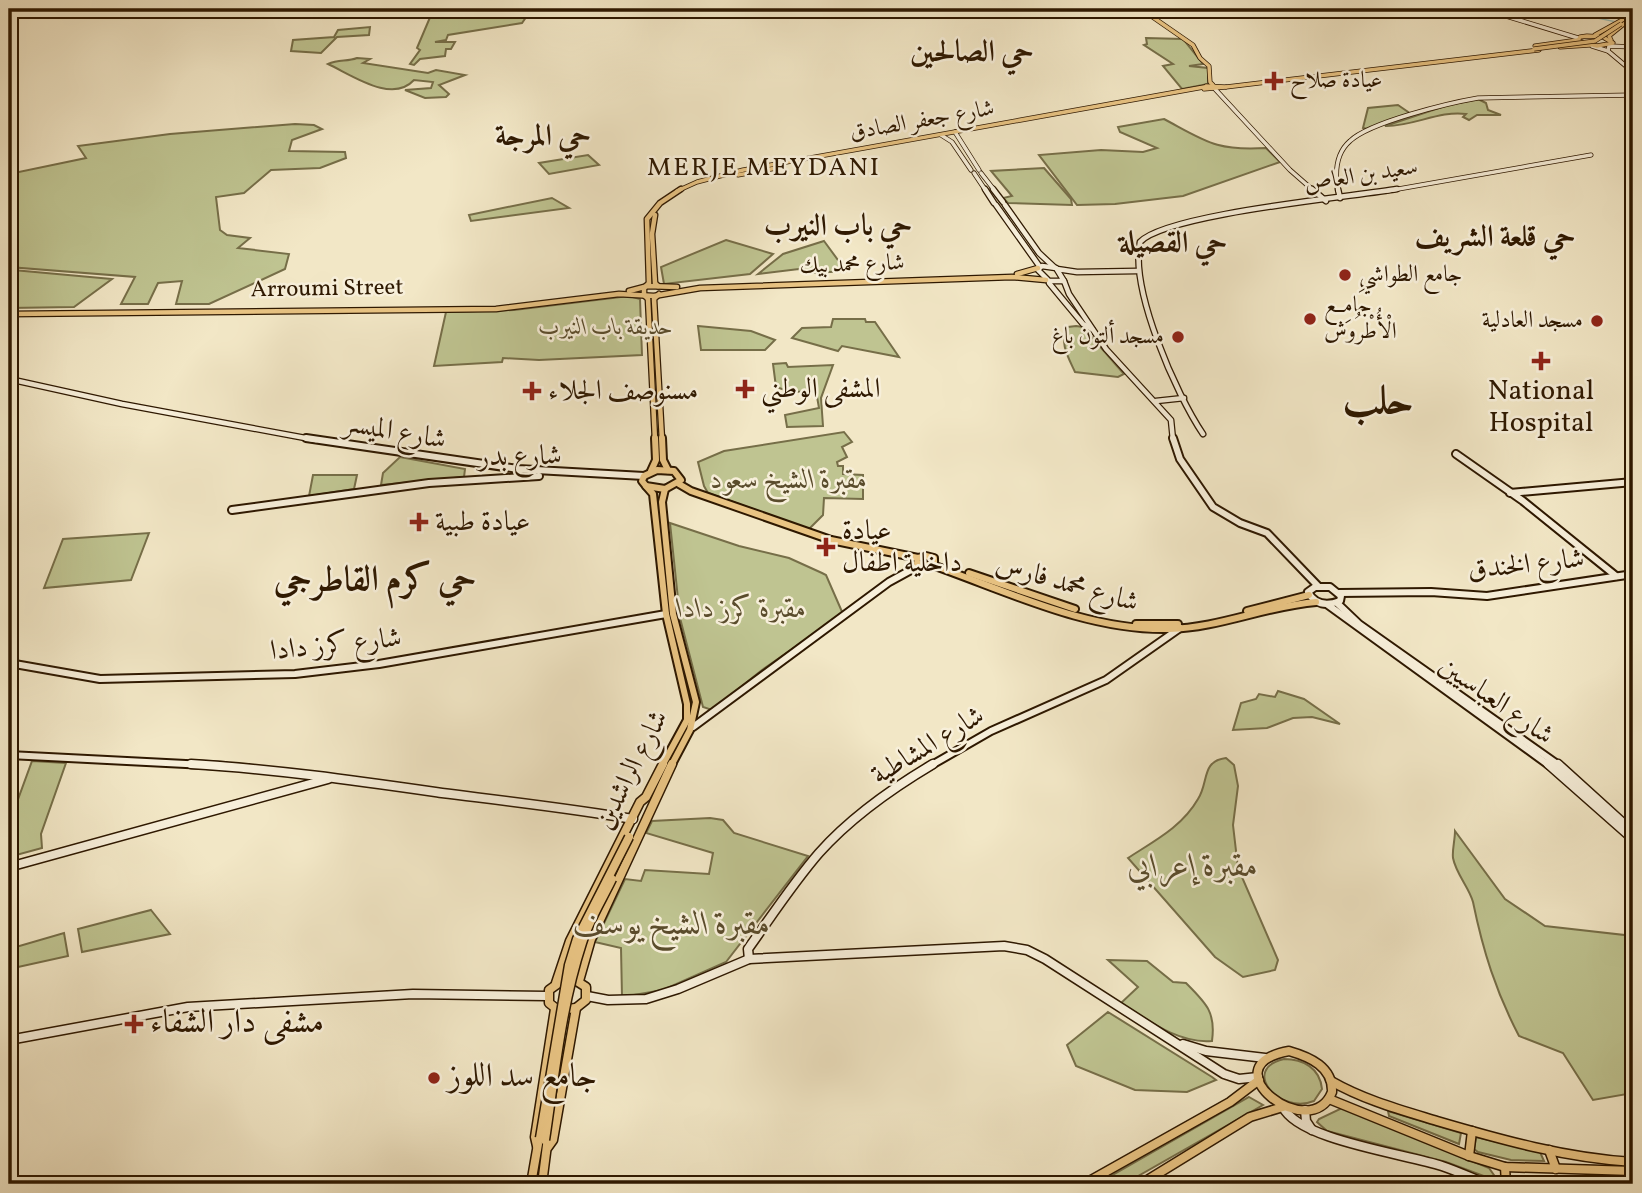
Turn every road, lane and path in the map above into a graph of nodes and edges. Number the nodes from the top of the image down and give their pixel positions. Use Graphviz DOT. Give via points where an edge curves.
graph roads {
  1 [pos="1141,9"];
  2 [pos="1483,9"];
  3 [pos="1489,9"];
  4 [pos="1631,17"];
  5 [pos="1583,36"];
  6 [pos="1592,36"];
  7 [pos="1578,39"];
  8 [pos="1612,41"];
  9 [pos="1590,45"];
  10 [pos="1609,46"];
  11 [pos="1633,47"];
  12 [pos="1517,50"];
  13 [pos="1608,51"];
  14 [pos="1633,72"];
  15 [pos="1214,87"];
  16 [pos="1633,95"];
  17 [pos="956,134"];
  18 [pos="942,136"];
  19 [pos="1591,155"];
  20 [pos="778,165"];
  21 [pos="748,168"];
  22 [pos="980,171"];
  23 [pos="752,172"];
  24 [pos="973,172"];
  25 [pos="1340,198"];
  26 [pos="1326,201"];
  27 [pos="1004,203"];
  28 [pos="995,204"];
  29 [pos="1025,239"];
  30 [pos="1039,267"];
  31 [pos="1055,268"];
  32 [pos="1137,272"];
  33 [pos="1064,280"];
  34 [pos="1048,281"];
  35 [pos="659,287"];
  36 [pos="644,288"];
  37 [pos="659,294"];
  38 [pos="644,295"];
  39 [pos="9,312"];
  40 [pos="1092,329"];
  41 [pos="9,379"];
  42 [pos="1184,398"];
  43 [pos="1156,401"];
  44 [pos="1203,434"];
  45 [pos="1455,455"];
  46 [pos="668,470"];
  47 [pos="651,471"];
  48 [pos="644,481"];
  49 [pos="1633,483"];
  50 [pos="679,484"];
  51 [pos="667,489"];
  52 [pos="691,491"];
  53 [pos="1515,495"];
  54 [pos="232,510"];
  55 [pos="918,562"];
  56 [pos="934,563"];
  57 [pos="1633,574"];
  58 [pos="1616,576"];
  59 [pos="1318,586"];
  60 [pos="1339,593"];
  61 [pos="1309,595"];
  62 [pos="1316,602"];
  63 [pos="1337,603"];
  64 [pos="1328,605"];
  65 [pos="666,614"];
  66 [pos="1180,628"];
  67 [pos="9,663"];
  68 [pos="693,727"];
  69 [pos="9,755"];
  70 [pos="333,777"];
  71 [pos="650,798"];
  72 [pos="633,819"];
  73 [pos="1633,832"];
  74 [pos="1633,839"];
  75 [pos="9,867"];
  76 [pos="749,959"];
  77 [pos="579,981"];
  78 [pos="556,983"];
  79 [pos="547,996"];
  80 [pos="587,996"];
  81 [pos="576,1008"];
  82 [pos="555,1009"];
  83 [pos="9,1040"];
  84 [pos="1171,1040"];
  85 [pos="1265,1058"];
  86 [pos="1259,1079"];
  87 [pos="1331,1081"];
  88 [pos="1329,1100"];
  89 [pos="1283,1107"];
  90 [pos="1305,1110"];
  91 [pos="1312,1130"];
  92 [pos="1472,1131"];
  93 [pos="543,1143"];
  94 [pos="1549,1150"];
  95 [pos="1469,1156"];
  96 [pos="1592,1160"];
  97 [pos="1633,1162"];
  98 [pos="1505,1167"];
  99 [pos="1556,1169"];
  100 [pos="1595,1171"];
  101 [pos="1633,1171"];
  102 [pos="531,1184"];
  103 [pos="542,1184"];
  104 [pos="1084,1184"];
  105 [pos="1141,1184"];
  106 [pos="1487,1184"];
  107 [pos="1506,1184"];
  1 -- 15 [label="main road" via="1193,46 1211,69"];
  2 -- 7 [label="main road"];
  3 -- 5 [label="main road"];
  4 -- 6 [label="main road"];
  4 -- 8 [label="main road" via="1609,36"];
  4 -- 12 [label="main road, bridge" via="1595,41"];
  5 -- 6 [label="main road"];
  5 -- 7 [label="main road"];
  6 -- 8 [label="main road"];
  7 -- 9 [label="main road"];
  7 -- 12 [label="main road"];
  8 -- 10 [label="main road"];
  8 -- 11 [label="main road"];
  9 -- 10 [label="main road"];
  9 -- 12 [label="main road"];
  9 -- 13 [label="main road"];
  10 -- 11 [label="main road"];
  10 -- 13 [label="main road"];
  12 -- 15 [label="main road, شارع جعفر الصادق"];
  13 -- 14 [label="main road"];
  15 -- 17 [label="main road, شارع جعفر الصادق"];
  15 -- 26 [label="main road" via="1290,170"];
  16 -- 25 [label="main road" via="1478,98 1437,106 1348,142 1334,171"];
  17 -- 18 [label="main road, شارع جعفر الصادق"];
  17 -- 22 [label="main road"];
  18 -- 20 [label="main road, شارع جعفر الصادق"];
  18 -- 24 [label="main road" via="953,142"];
  19 -- 25 [label="main road, سعيد بن العاص"];
  20 -- 21 [label="main road, شارع جعفر الصادق"];
  20 -- 23 [label="main road, شارع جعفر الصادق"];
  21 -- 23 [label="main road" via="745,171"];
  21 -- 36 [label="main road, شارع جعفر الصادق" via="682,189 653,209 647,219 649,283"];
  22 -- 24 [label="main road"];
  22 -- 27 [label="main road"];
  23 -- 35 [label="main road, شارع جعفر الصادق" via="685,189 657,210 652,219 652,244"];
  24 -- 28 [label="main road"];
  25 -- 26 [label="main road, سعيد بن العاص"];
  26 -- 32 [label="main road, سعيد بن العاص" via="1213,216 1162,229 1140,241"];
  27 -- 28 [label="main road"];
  27 -- 29 [label="main road"];
  28 -- 29 [label="main road"];
  29 -- 30 [label="main road"];
  29 -- 31 [label="main road"];
  30 -- 31 [label="main road"];
  30 -- 34 [label="main road"];
  30 -- 35 [label="main road, شارع محمد بيك" via="1009,274"];
  31 -- 32 [label="main road"];
  31 -- 33 [label="main road"];
  32 -- 33 [label="main road"];
  32 -- 42 [label="main road" via="1160,345"];
  33 -- 34 [label="main road"];
  33 -- 40 [label="main road"];
  34 -- 37 [label="main road, شارع محمد بيك" via="986,278 700,288"];
  34 -- 40 [label="main road"];
  35 -- 36 [label="main road, شارع محمد بيك"];
  35 -- 37 [label="main road, شارع جعفر الصادق"];
  36 -- 38 [label="main road, شارع جعفر الصادق"];
  36 -- 39 [label="main road, Arroumi Street" via="496,305"];
  37 -- 38 [label="main road, شارع محمد بيك"];
  37 -- 46 [label="main road, شارع جعفر الصادق" via="654,307 663,460"];
  38 -- 39 [label="main road, Arroumi Street" via="496,309"];
  38 -- 47 [label="main road, شارع جعفر الصادق" via="648,299 656,460"];
  40 -- 43 [label="main road"];
  41 -- 48 [label="main road, شارع الميسر" via="215,423 467,465"];
  42 -- 43 [label="main road"];
  42 -- 44 [label="main road" via="1191,419"];
  43 -- 59 [label="main road" via="1171,419 1180,459 1213,508 1267,533"];
  45 -- 53 [label="main road"];
  46 -- 47 [label="main road"];
  46 -- 50 [label="main road" via="678,474"];
  47 -- 48 [label="main road"];
  48 -- 51 [label="main road"];
  48 -- 54 [label="main road, شارع بدر" via="493,477"];
  48 -- 65 [label="main road, شارع الراشدين" via="653,494"];
  49 -- 53 [label="main road"];
  50 -- 51 [label="main road"];
  50 -- 52 [label="main road"];
  51 -- 52 [label="main road"];
  51 -- 68 [label="main road, شارع الراشدين" via="662,502 673,614 696,702"];
  52 -- 55 [label="main road" via="867,550"];
  53 -- 58 [label="main road"];
  55 -- 56 [label="main road" via="929,556"];
  55 -- 68 [label="main road"];
  56 -- 61 [label="main road, شارع محمد فارس" via="1091,615 1144,625 1191,623"];
  56 -- 66 [label="main road, شارع محمد فارس" via="1089,618 1143,629"];
  57 -- 58 [label="main road, شارع الخندق"];
  58 -- 60 [label="main road, شارع الخندق" via="1487,596"];
  59 -- 60 [label="main road, شارع الخندق"];
  59 -- 61 [label="main road" via="1309,590"];
  60 -- 63 [label="main road"];
  61 -- 62 [label="main road"];
  62 -- 64 [label="main road"];
  62 -- 66 [label="main road, شارع محمد فارس"];
  63 -- 64 [label="main road"];
  63 -- 73 [label="main road, شارع العباسيين" via="1359,624 1559,765"];
  64 -- 74 [label="main road, شارع العباسيين" via="1535,753"];
  65 -- 67 [label="main road, شارع كرز دادا" via="295,674 100,680"];
  65 -- 71 [label="main road, شارع الراشدين" via="687,720"];
  66 -- 76 [label="main road, شارع المشاطية" via="1107,680 991,731 896,786 818,854 748,949"];
  68 -- 71 [label="main road, شارع الراشدين"];
  69 -- 70 [label="main road" via="259,768"];
  70 -- 72 [label="main road"];
  70 -- 75 [label="main road"];
  71 -- 72 [label="main road, شارع الراشدين" via="640,802"];
  71 -- 77 [label="main road, شارع الراشدين" via="649,813 591,939"];
  71 -- 93 [label="main road, bridge" via="577,958"];
  72 -- 78 [label="main road, شارع الراشدين" via="570,941"];
  76 -- 80 [label="main road" via="646,999"];
  76 -- 84 [label="main road" via="1004,946 1027,950"];
  77 -- 78 [label="main road"];
  77 -- 80 [label="main road"];
  78 -- 79 [label="main road"];
  79 -- 82 [label="main road"];
  79 -- 83 [label="main road" via="413,994 188,1007"];
  80 -- 81 [label="main road"];
  81 -- 82 [label="main road"];
  81 -- 93 [label="main road" via="552,1140"];
  82 -- 93 [label="main road" via="535,1137"];
  84 -- 85 [label="main road" via="1206,1051"];
  84 -- 86 [label="main road" via="1229,1077"];
  85 -- 86 [label="main road" via="1258,1067"];
  85 -- 87 [label="main road" via="1280,1051 1299,1053 1316,1062"];
  86 -- 89 [label="main road" via="1264,1093"];
  86 -- 104 [label="main road" via="1230,1102"];
  87 -- 88 [label="main road"];
  87 -- 92 [label="main road" via="1368,1100"];
  88 -- 90 [label="main road"];
  88 -- 95 [label="main road"];
  89 -- 90 [label="main road"];
  89 -- 91 [label="main road" via="1287,1116"];
  89 -- 105 [label="main road" via="1250,1117"];
  90 -- 91 [label="main road"];
  91 -- 106 [label="main road" via="1440,1165"];
  92 -- 94 [label="main road"];
  92 -- 95 [label="main road"];
  93 -- 102 [label="main road"];
  93 -- 103 [label="main road"];
  94 -- 96 [label="main road"];
  94 -- 99 [label="main road"];
  95 -- 98 [label="main road"];
  96 -- 97 [label="main road"];
  96 -- 100 [label="main road"];
  98 -- 99 [label="main road"];
  98 -- 107 [label="main road"];
  99 -- 100 [label="main road"];
  100 -- 101 [label="main road"];
}
